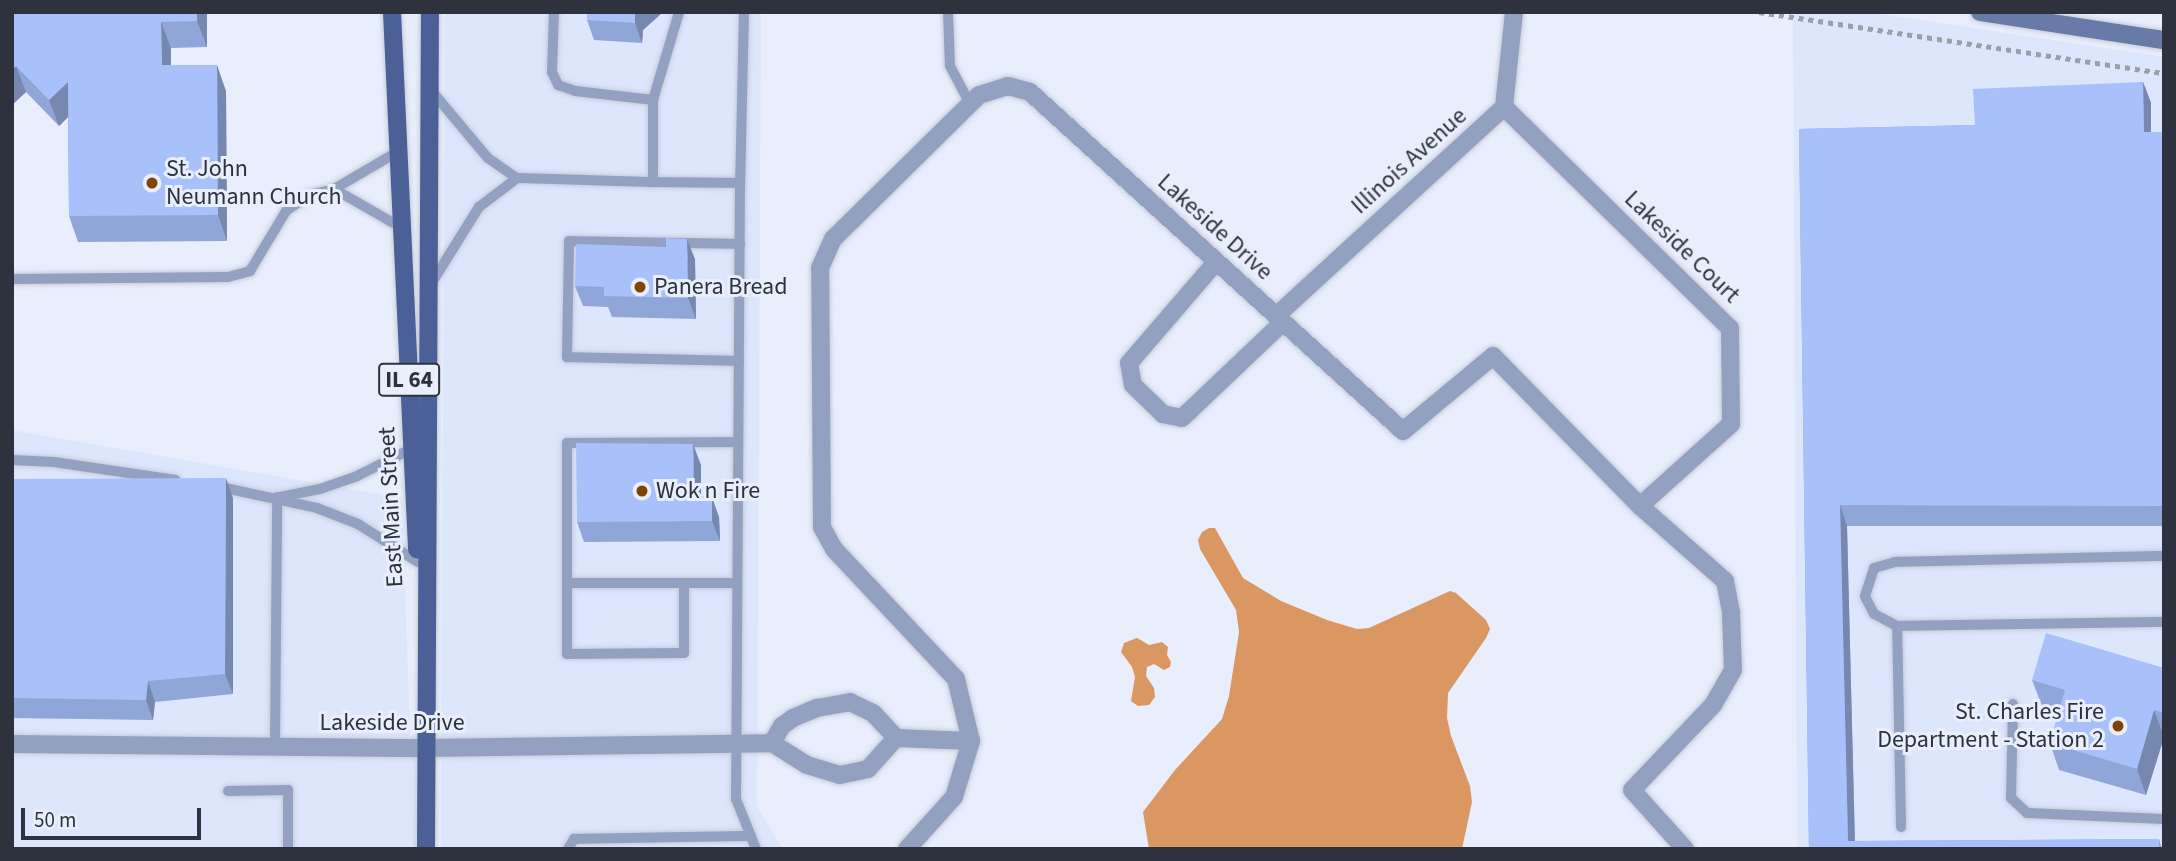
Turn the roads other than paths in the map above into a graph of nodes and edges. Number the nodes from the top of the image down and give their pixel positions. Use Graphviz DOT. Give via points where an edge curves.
graph roads {
  1 [pos="392,12"];
  2 [pos="430,12"];
  3 [pos="554,12"];
  4 [pos="678,12"];
  5 [pos="744,12"];
  6 [pos="948,12"];
  7 [pos="1514,12"];
  8 [pos="1980,12"];
  9 [pos="2164,40"];
  10 [pos="430,89"];
  11 [pos="653,100"];
  12 [pos="970,104"];
  13 [pos="1504,107"];
  14 [pos="399,151"];
  15 [pos="517,178"];
  16 [pos="653,182"];
  17 [pos="740,183"];
  18 [pos="334,189"];
  19 [pos="402,228"];
  20 [pos="740,244"];
  21 [pos="1216,262"];
  22 [pos="12,279"];
  23 [pos="431,284"];
  24 [pos="1279,319"];
  25 [pos="739,361"];
  26 [pos="738,442"];
  27 [pos="413,448"];
  28 [pos="12,460"];
  29 [pos="189,482"];
  30 [pos="203,484"];
  31 [pos="277,498"];
  32 [pos="1640,506"];
  33 [pos="2164,556"];
  34 [pos="418,562"];
  35 [pos="567,583"];
  36 [pos="684,583"];
  37 [pos="737,583"];
  38 [pos="2164,622"];
  39 [pos="1897,625"];
  40 [pos="2013,704"];
  41 [pos="896,738"];
  42 [pos="971,741"];
  43 [pos="772,743"];
  44 [pos="12,744"];
  45 [pos="736,744"];
  46 [pos="275,747"];
  47 [pos="426,748"];
  48 [pos="228,791"];
  49 [pos="2164,819"];
  50 [pos="1901,827"];
  51 [pos="751,836"];
  52 [pos="288,849"];
  53 [pos="426,849"];
  54 [pos="568,849"];
  55 [pos="756,849"];
  56 [pos="907,849"];
  57 [pos="1685,849"];
  1 -- 14 [label="main road, East Main Street / IL 64"];
  2 -- 10 [label="main road, East Main Street / IL 64"];
  3 -- 11 [label="lane" via="552,72 558,85"];
  4 -- 11 [label="lane"];
  5 -- 17 [label="lane"];
  6 -- 12 [label="lane" via="950,66"];
  7 -- 13 [label="street, Illinois Avenue"];
  8 -- 9 [label="main road"];
  10 -- 15 [label="lane" via="472,142"];
  10 -- 23 [label="main road, East Main Street / IL 64"];
  11 -- 16 [label="lane"];
  12 -- 21 [label="street, Lakeside Drive" via="979,95 1008,86 1030,92"];
  12 -- 42 [label="street, Lakeside Drive" via="833,239 820,268 822,527 834,549 956,679"];
  13 -- 24 [label="street, Illinois Avenue"];
  13 -- 32 [label="street, Lakeside Court" via="1730,328 1731,424"];
  14 -- 18 [label="lane"];
  14 -- 19 [label="main road, East Main Street / IL 64"];
  15 -- 16 [label="lane"];
  15 -- 23 [label="lane" via="479,207"];
  16 -- 17 [label="lane"];
  17 -- 20 [label="lane"];
  18 -- 19 [label="lane"];
  18 -- 22 [label="lane" via="309,195 286,211 250,271 228,276"];
  19 -- 27 [label="main road, East Main Street / IL 64"];
  20 -- 25 [label="lane"];
  20 -- 25 [label="lane" via="569,241 567,358"];
  21 -- 24 [label="street, Lakeside Drive"];
  21 -- 24 [label="street, Illinois Avenue" via="1129,363 1133,385 1163,414 1182,418"];
  23 -- 47 [label="main road, East Main Street / IL 64"];
  24 -- 32 [label="street, Lakeside Drive" via="1403,431 1493,356"];
  25 -- 26 [label="lane"];
  26 -- 35 [label="lane" via="567,443"];
  26 -- 37 [label="lane"];
  27 -- 31 [label="lane" via="357,476"];
  27 -- 34 [label="main road, East Main Street / IL 64"];
  28 -- 29 [label="lane"];
  30 -- 31 [label="lane"];
  31 -- 34 [label="lane" via="358,524"];
  31 -- 46 [label="lane"];
  32 -- 57 [label="street, Lakeside Drive" via="1725,581 1731,613 1733,670 1727,682 1713,705 1632,790"];
  33 -- 39 [label="lane" via="1895,562 1874,568 1865,596 1874,614"];
  34 -- 47 [label="main road, East Main Street / IL 64"];
  35 -- 36 [label="lane"];
  35 -- 36 [label="lane" via="567,654 684,653"];
  36 -- 37 [label="lane"];
  37 -- 45 [label="lane"];
  38 -- 39 [label="lane"];
  39 -- 50 [label="lane"];
  40 -- 49 [label="lane" via="2011,798 2026,813"];
  41 -- 42 [label="street"];
  41 -- 43 [label="street" via="868,769 840,775 807,765"];
  41 -- 43 [label="street" via="873,713 850,702 793,718"];
  42 -- 56 [label="street" via="954,797"];
  43 -- 45 [label="street, Lakeside Drive"];
  44 -- 46 [label="street, Lakeside Drive"];
  45 -- 47 [label="street, Lakeside Drive"];
  45 -- 51 [label="lane" via="736,799"];
  46 -- 47 [label="street, Lakeside Drive"];
  47 -- 53 [label="main road, East Main Street / IL 64"];
  48 -- 52 [label="lane" via="288,790"];
  51 -- 54 [label="lane" via="575,839"];
  51 -- 55 [label="lane"];
}
